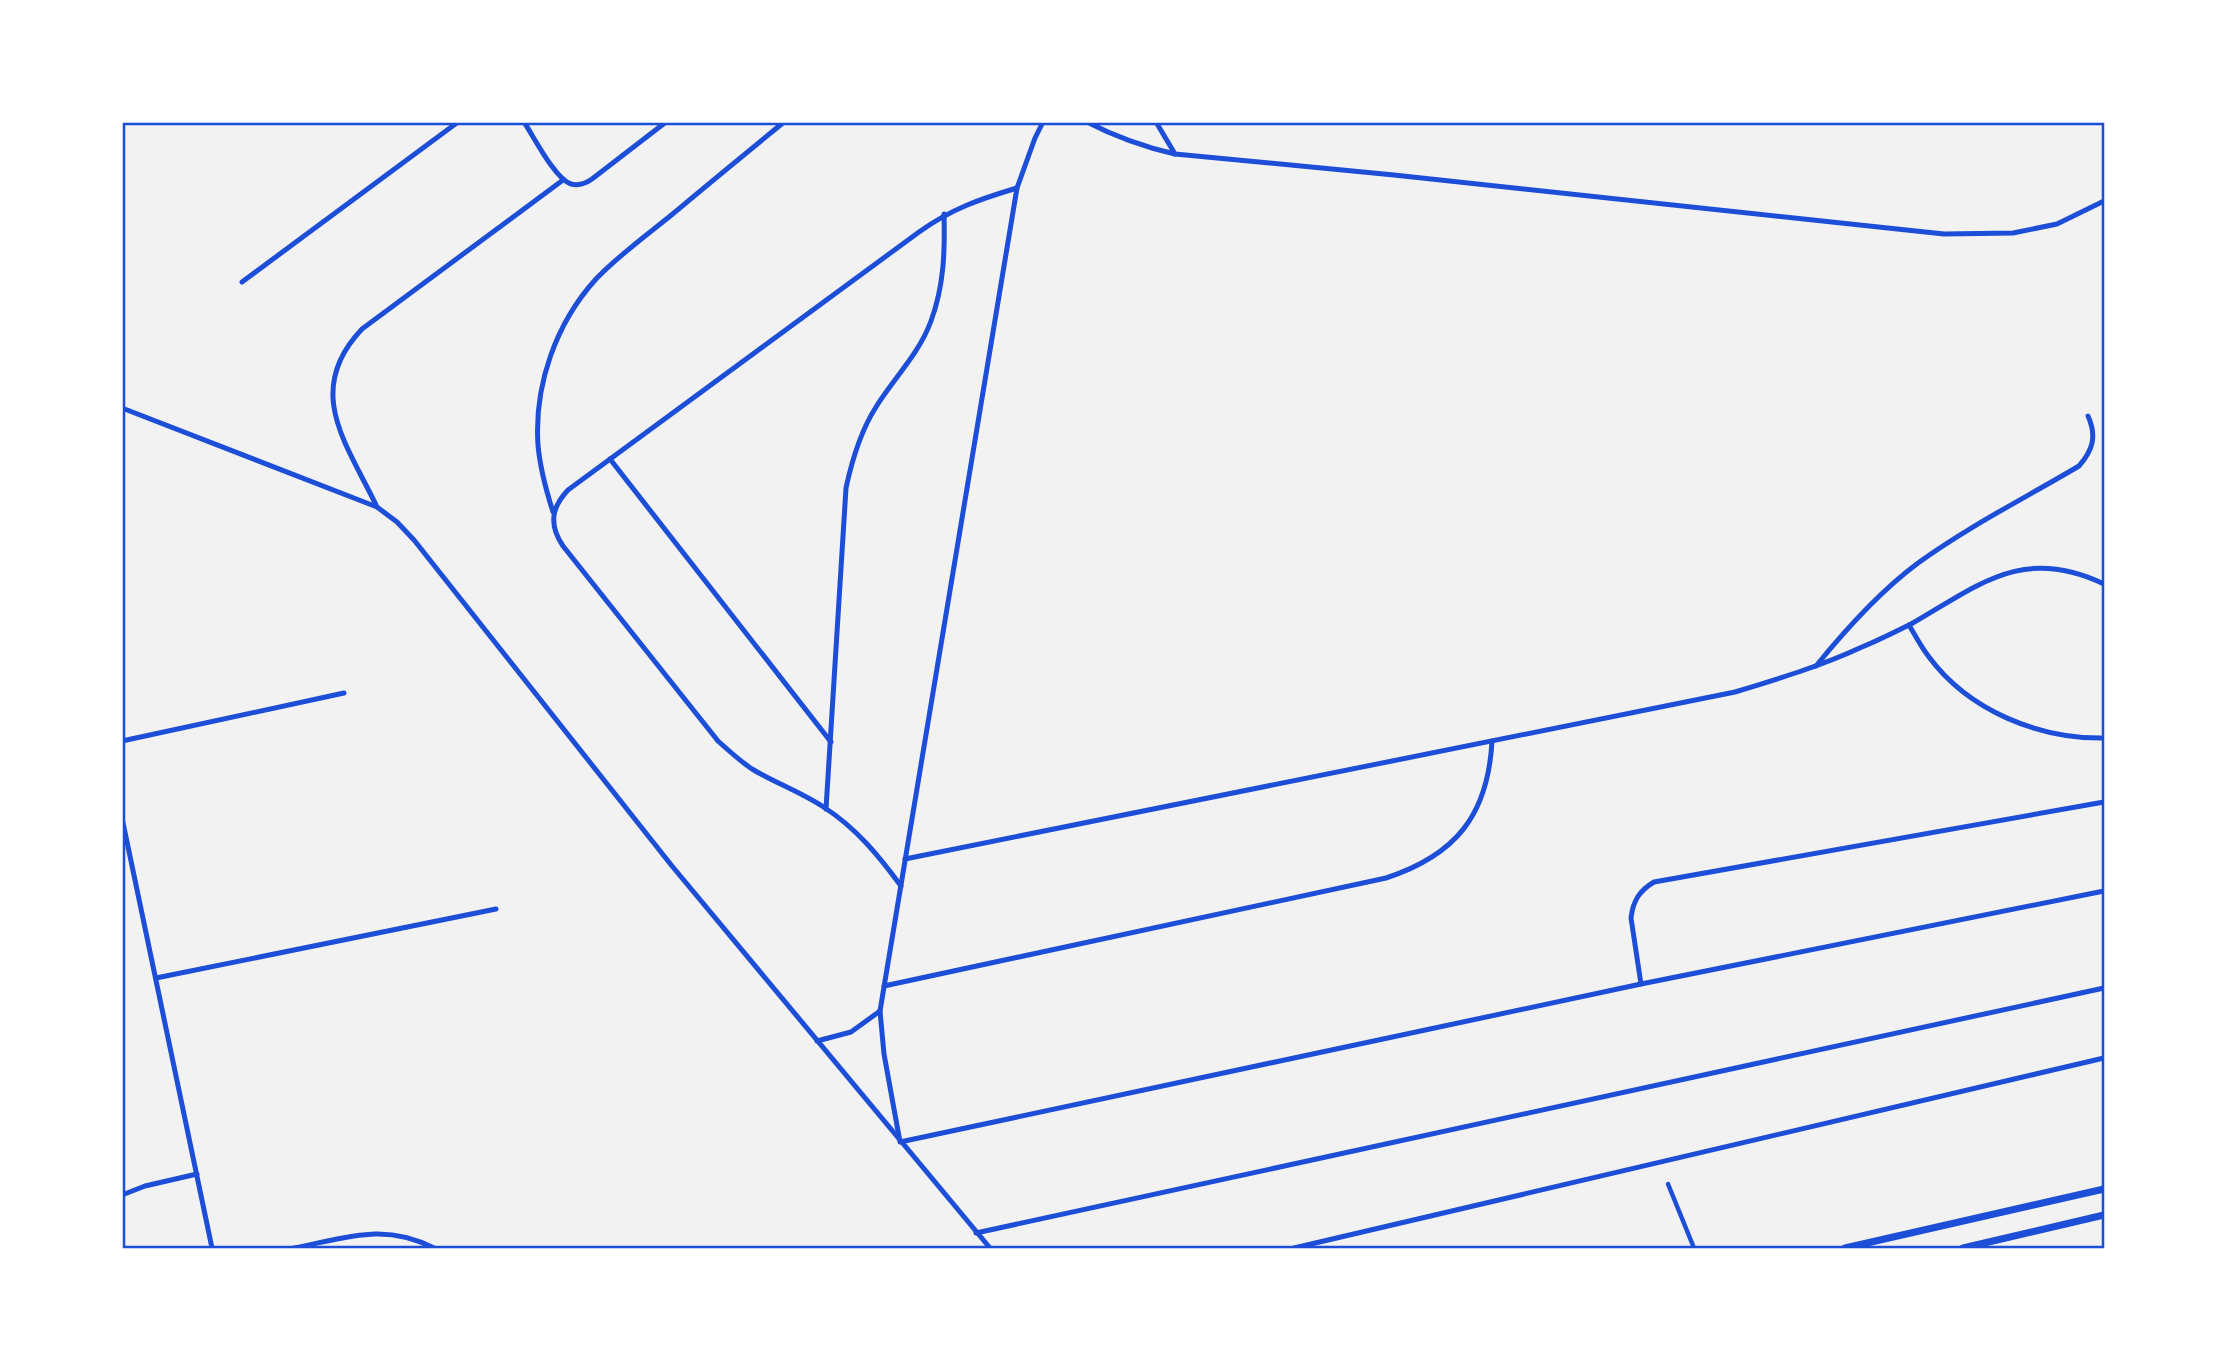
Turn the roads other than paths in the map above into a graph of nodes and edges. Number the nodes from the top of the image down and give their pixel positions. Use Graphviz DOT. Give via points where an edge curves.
graph roads {
  1 [pos="458,122"];
  2 [pos="524,122"];
  3 [pos="666,122"];
  4 [pos="784,122"];
  5 [pos="1043,122"];
  6 [pos="1087,122"];
  7 [pos="1156,122"];
  8 [pos="1175,155"];
  9 [pos="564,180"];
  10 [pos="1017,188"];
  11 [pos="2105,201"];
  12 [pos="944,214"];
  13 [pos="242,282"];
  14 [pos="122,408"];
  15 [pos="2088,416"];
  16 [pos="610,459"];
  17 [pos="377,507"];
  18 [pos="553,514"];
  19 [pos="2105,584"];
  20 [pos="1909,625"];
  21 [pos="1815,667"];
  22 [pos="344,694"];
  23 [pos="2105,738"];
  24 [pos="122,741"];
  25 [pos="1492,741"];
  26 [pos="831,742"];
  27 [pos="2105,802"];
  28 [pos="827,809"];
  29 [pos="122,818"];
  30 [pos="905,859"];
  31 [pos="901,886"];
  32 [pos="2105,891"];
  33 [pos="496,909"];
  34 [pos="156,978"];
  35 [pos="1641,984"];
  36 [pos="884,986"];
  37 [pos="2105,988"];
  38 [pos="880,1011"];
  39 [pos="817,1041"];
  40 [pos="2105,1058"];
  41 [pos="900,1142"];
  42 [pos="197,1174"];
  43 [pos="2105,1189"];
  44 [pos="122,1195"];
  45 [pos="2105,1215"];
  46 [pos="976,1233"];
  47 [pos="212,1248"];
  48 [pos="294,1248"];
  49 [pos="434,1248"];
  50 [pos="990,1248"];
  51 [pos="1294,1248"];
  52 [pos="1845,1248"];
  53 [pos="1963,1248"];
  1 -- 13 [label="lane"];
  2 -- 9 [label="lane"];
  3 -- 9 [label="lane" via="585,184"];
  4 -- 18 [label="lane" via="622,254 574,307 545,373 539,408 538,444"];
  5 -- 10 [label="lane"];
  6 -- 8 [label="lane" via="1143,147"];
  7 -- 8 [label="lane"];
  8 -- 11 [label="lane" via="1944,234 2013,233 2057,224"];
  9 -- 17 [label="lane" via="362,329 338,360 332,399 336,419"];
  10 -- 12 [label="lane"];
  10 -- 30 [label="lane"];
  12 -- 16 [label="lane"];
  12 -- 26 [label="lane" via="941,287 931,322 862,433 846,488"];
  14 -- 17 [label="lane"];
  15 -- 21 [label="lane" via="2094,438 2079,466 1916,565 1854,621"];
  16 -- 18 [label="lane" via="568,489"];
  16 -- 26 [label="lane"];
  17 -- 39 [label="lane" via="414,540"];
  18 -- 28 [label="lane" via="553,526 564,546 718,741 754,770"];
  19 -- 20 [label="lane" via="2061,569 2011,571 1971,587"];
  20 -- 21 [label="lane"];
  20 -- 23 [label="lane" via="1928,657 1954,685 1984,707 2050,733"];
  21 -- 25 [label="lane" via="1735,692"];
  22 -- 24 [label="lane"];
  25 -- 30 [label="lane"];
  25 -- 36 [label="lane" via="1486,786 1466,827 1450,845 1409,870"];
  26 -- 28 [label="lane"];
  27 -- 35 [label="lane" via="1654,882 1637,896 1632,907"];
  28 -- 31 [label="lane" via="855,831"];
  29 -- 34 [label="lane"];
  30 -- 31 [label="lane"];
  31 -- 36 [label="lane"];
  32 -- 35 [label="lane"];
  33 -- 34 [label="lane"];
  34 -- 42 [label="lane"];
  35 -- 41 [label="lane"];
  36 -- 38 [label="lane"];
  37 -- 46 [label="lane"];
  38 -- 39 [label="lane" via="851,1032"];
  38 -- 41 [label="lane"];
  39 -- 41 [label="lane"];
  40 -- 51 [label="lane"];
  41 -- 46 [label="lane"];
  42 -- 44 [label="lane"];
  42 -- 47 [label="lane"];
  43 -- 52 [label="street"];
  45 -- 53 [label="street"];
  46 -- 50 [label="lane"];
  48 -- 49 [label="lane" via="371,1233 395,1234"];
}
